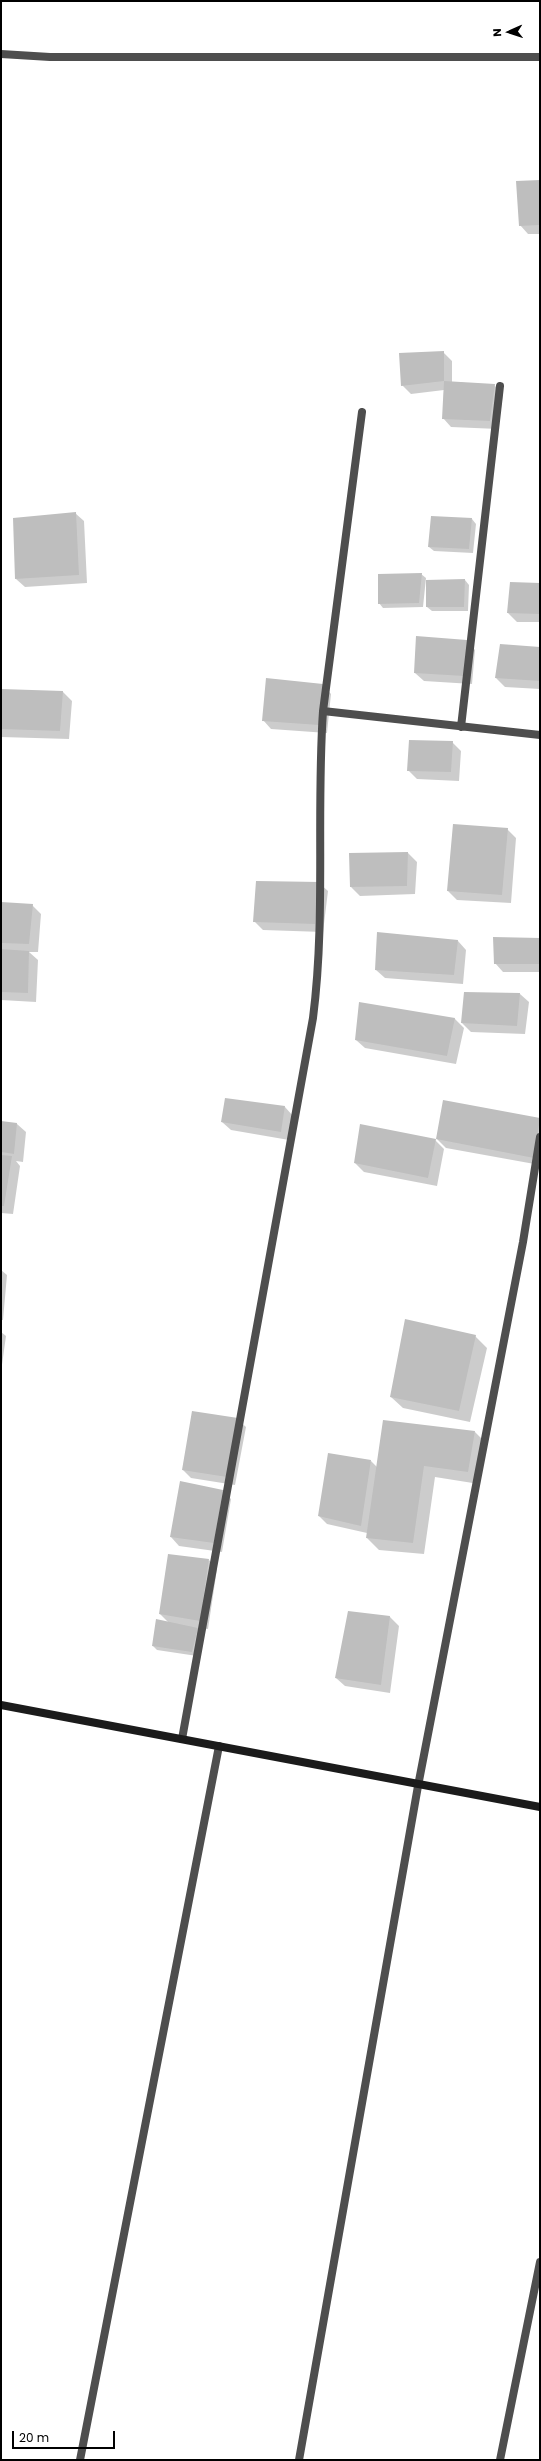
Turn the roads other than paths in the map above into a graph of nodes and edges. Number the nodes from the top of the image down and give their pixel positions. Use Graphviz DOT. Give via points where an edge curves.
graph roads {
  1 [pos="1,54"];
  2 [pos="540,57"];
  3 [pos="500,386"];
  4 [pos="362,412"];
  5 [pos="324,711"];
  6 [pos="461,727"];
  7 [pos="540,735"];
  8 [pos="540,1137"];
  9 [pos="1,1706"];
  10 [pos="182,1739"];
  11 [pos="219,1746"];
  12 [pos="418,1786"];
  13 [pos="540,1807"];
  14 [pos="540,2262"];
  15 [pos="80,2460"];
  16 [pos="299,2460"];
  17 [pos="500,2460"];
  1 -- 2 [label="street" via="50,57"];
  3 -- 6 [label="street"];
  4 -- 5 [label="street"];
  5 -- 6 [label="street"];
  5 -- 10 [label="street" via="321,749 321,922 313,1018"];
  6 -- 7 [label="street"];
  8 -- 12 [label="street" via="523,1242"];
  9 -- 10 [label="main road"];
  10 -- 11 [label="main road"];
  11 -- 12 [label="main road"];
  11 -- 15 [label="street"];
  12 -- 13 [label="main road"];
  12 -- 16 [label="street"];
  14 -- 17 [label="street"];
}
